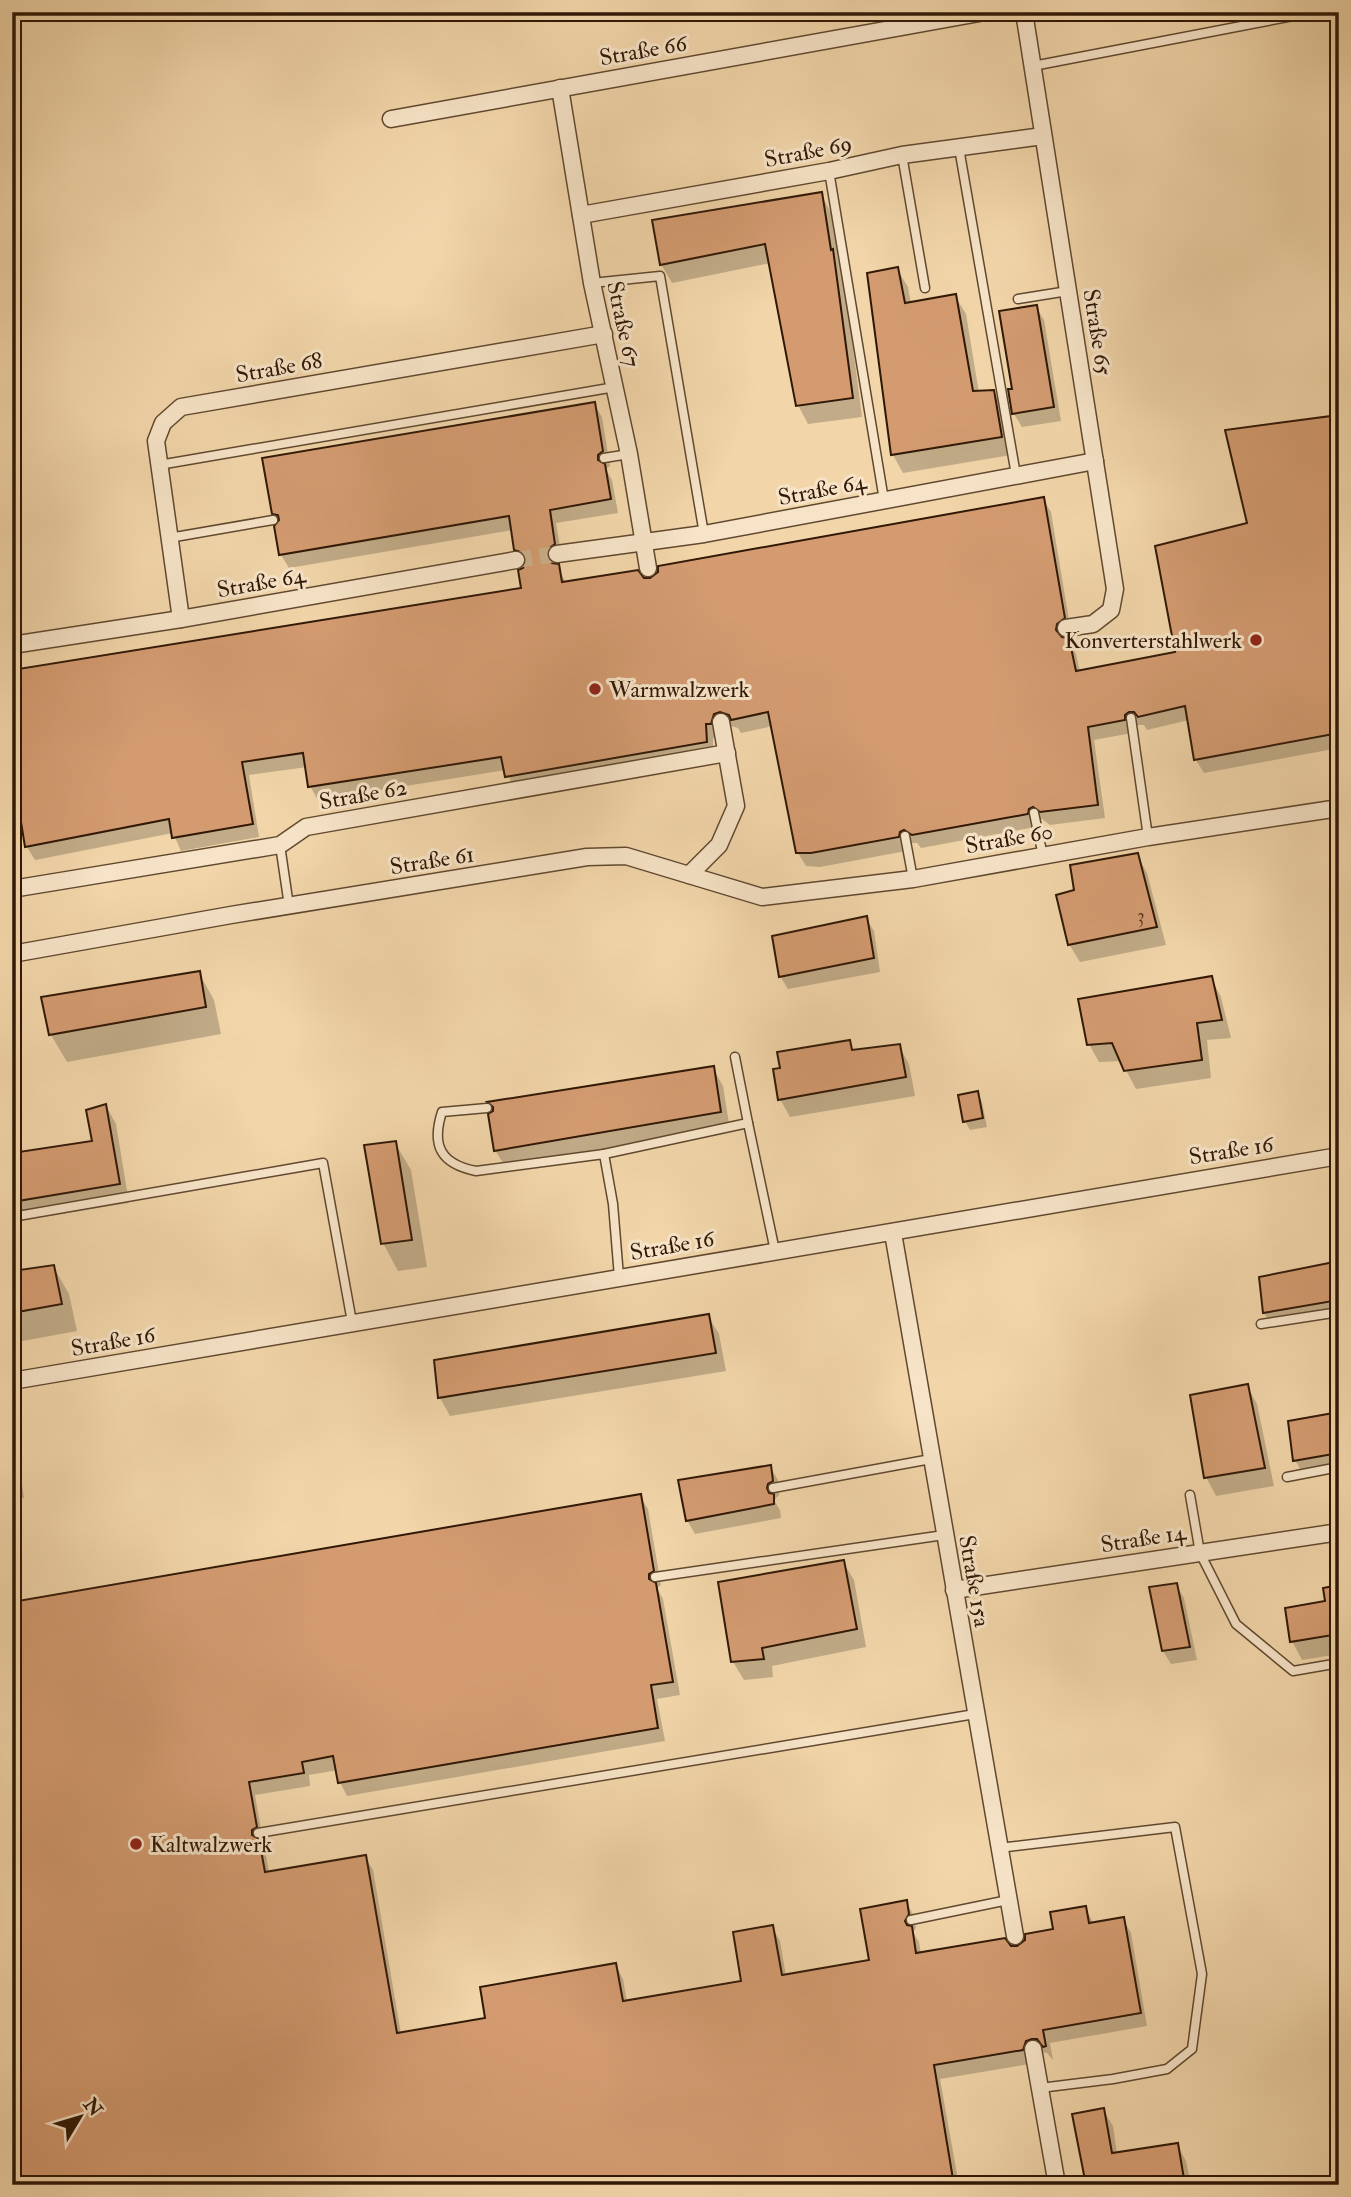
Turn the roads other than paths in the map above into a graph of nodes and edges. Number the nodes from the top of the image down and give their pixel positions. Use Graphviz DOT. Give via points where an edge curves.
graph roads {
  1 [pos="985,12"];
  2 [pos="1024,12"];
  3 [pos="1314,12"];
  4 [pos="1033,66"];
  5 [pos="560,88"];
  6 [pos="391,119"];
  7 [pos="1043,136"];
  8 [pos="959,148"];
  9 [pos="902,155"];
  10 [pos="829,171"];
  11 [pos="581,215"];
  12 [pos="592,283"];
  13 [pos="925,288"];
  14 [pos="1068,291"];
  15 [pos="1018,299"];
  16 [pos="604,334"];
  17 [pos="615,387"];
  18 [pos="629,454"];
  19 [pos="604,458"];
  20 [pos="1095,461"];
  21 [pos="159,465"];
  22 [pos="1016,475"];
  23 [pos="884,500"];
  24 [pos="273,520"];
  25 [pos="704,534"];
  26 [pos="169,538"];
  27 [pos="644,542"];
  28 [pos="557,554"];
  29 [pos="516,560"];
  30 [pos="648,568"];
  31 [pos="181,619"];
  32 [pos="1066,628"];
  33 [pos="12,645"];
  34 [pos="1132,719"];
  35 [pos="721,722"];
  36 [pos="727,753"];
  37 [pos="1339,808"];
  38 [pos="1034,813"];
  39 [pos="905,836"];
  40 [pos="1148,837"];
  41 [pos="280,845"];
  42 [pos="1043,856"];
  43 [pos="689,875"];
  44 [pos="914,878"];
  45 [pos="12,889"];
  46 [pos="289,906"];
  47 [pos="12,954"];
  48 [pos="735,1057"];
  49 [pos="487,1108"];
  50 [pos="748,1123"];
  51 [pos="604,1154"];
  52 [pos="1339,1156"];
  53 [pos="12,1217"];
  54 [pos="893,1233"];
  55 [pos="775,1251"];
  56 [pos="619,1277"];
  57 [pos="1339,1312"];
  58 [pos="352,1322"];
  59 [pos="1261,1324"];
  60 [pos="12,1381"];
  61 [pos="931,1459"];
  62 [pos="1339,1467"];
  63 [pos="1287,1477"];
  64 [pos="773,1488"];
  65 [pos="1190,1495"];
  66 [pos="1339,1532"];
  67 [pos="944,1535"];
  68 [pos="1200,1553"];
  69 [pos="655,1577"];
  70 [pos="954,1590"];
  71 [pos="1339,1663"];
  72 [pos="975,1714"];
  73 [pos="258,1833"];
  74 [pos="999,1848"];
  75 [pos="1008,1900"];
  76 [pos="911,1920"];
  77 [pos="1015,1936"];
  78 [pos="1033,2049"];
  79 [pos="1040,2088"];
  80 [pos="1057,2185"];
  1 -- 5 [label="street, Straße 66"];
  2 -- 4 [label="street, Straße 65"];
  3 -- 4 [label="lane"];
  4 -- 7 [label="street, Straße 65"];
  5 -- 6 [label="street, Straße 66"];
  5 -- 11 [label="street, Straße 67"];
  7 -- 8 [label="street, Straße 69"];
  7 -- 14 [label="street, Straße 65"];
  8 -- 9 [label="street, Straße 69"];
  8 -- 22 [label="lane"];
  9 -- 10 [label="street, Straße 69"];
  9 -- 13 [label="lane"];
  10 -- 11 [label="street, Straße 69"];
  10 -- 23 [label="lane"];
  11 -- 12 [label="street, Straße 67"];
  12 -- 16 [label="street, Straße 67"];
  12 -- 25 [label="lane" via="660,276"];
  14 -- 15 [label="lane"];
  14 -- 20 [label="street, Straße 65"];
  16 -- 17 [label="street, Straße 67"];
  16 -- 21 [label="street, Straße 68" via="181,407 163,423 156,441"];
  17 -- 18 [label="street, Straße 67"];
  17 -- 21 [label="lane"];
  18 -- 19 [label="lane"];
  18 -- 27 [label="street, Straße 67"];
  20 -- 22 [label="street, Straße 64"];
  20 -- 32 [label="street, Straße 65" via="1115,589 1111,610 1093,624"];
  21 -- 26 [label="street, Straße 68"];
  22 -- 23 [label="street, Straße 64"];
  23 -- 25 [label="street, Straße 64"];
  24 -- 26 [label="lane"];
  25 -- 27 [label="street, Straße 64"];
  26 -- 31 [label="street, Straße 68"];
  27 -- 28 [label="street, Straße 64"];
  27 -- 30 [label="street, Straße 67"];
  29 -- 31 [label="street, Straße 64"];
  31 -- 33 [label="street, Straße 64"];
  34 -- 40 [label="lane"];
  35 -- 36 [label="street"];
  36 -- 41 [label="street, Straße 62" via="306,827"];
  36 -- 43 [label="street" via="736,806 719,845"];
  37 -- 40 [label="street, Straße 60"];
  38 -- 42 [label="lane"];
  39 -- 44 [label="lane"];
  40 -- 42 [label="street, Straße 60"];
  41 -- 45 [label="street, Straße 62"];
  41 -- 46 [label="lane"];
  42 -- 44 [label="street, Straße 60"];
  43 -- 44 [label="street, Straße 60" via="762,897"];
  43 -- 46 [label="street, Straße 61" via="626,856 587,858"];
  46 -- 47 [label="street, Straße 61"];
  48 -- 50 [label="lane"];
  49 -- 51 [label="lane" via="442,1112 436,1132 442,1152 458,1167 476,1171"];
  50 -- 51 [label="lane"];
  50 -- 55 [label="lane"];
  51 -- 56 [label="lane" via="614,1204"];
  52 -- 54 [label="street, Straße 16"];
  53 -- 58 [label="lane" via="323,1163"];
  54 -- 55 [label="street, Straße 16"];
  54 -- 61 [label="street, Straße 15a"];
  55 -- 56 [label="street, Straße 16"];
  56 -- 58 [label="street, Straße 16"];
  57 -- 59 [label="lane"];
  58 -- 60 [label="street, Straße 16"];
  61 -- 64 [label="lane"];
  61 -- 67 [label="street, Straße 15a"];
  62 -- 63 [label="lane"];
  65 -- 68 [label="lane"];
  66 -- 68 [label="street, Straße 14"];
  67 -- 69 [label="lane"];
  67 -- 70 [label="street, Straße 15a"];
  68 -- 70 [label="street, Straße 14"];
  68 -- 71 [label="lane" via="1236,1624 1293,1671"];
  70 -- 72 [label="street, Straße 15a"];
  72 -- 73 [label="lane"];
  72 -- 74 [label="street, Straße 15a"];
  74 -- 75 [label="street, Straße 15a"];
  74 -- 79 [label="lane" via="1175,1827 1202,1974 1192,2049 1167,2068"];
  75 -- 76 [label="lane"];
  75 -- 77 [label="street, Straße 15a"];
  78 -- 79 [label="street"];
  79 -- 80 [label="street"];
}
